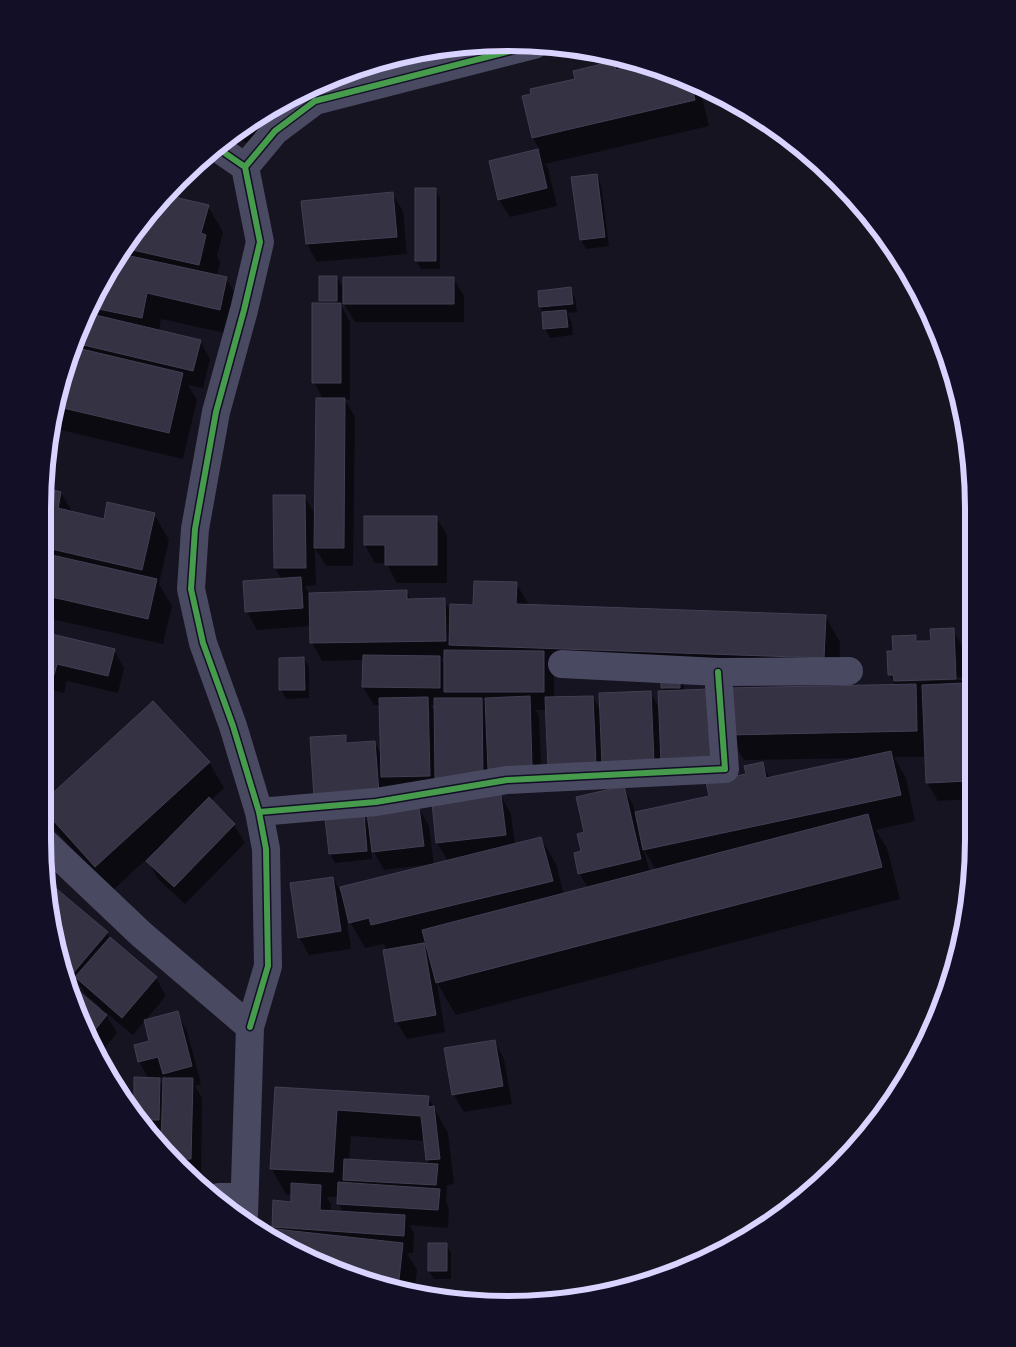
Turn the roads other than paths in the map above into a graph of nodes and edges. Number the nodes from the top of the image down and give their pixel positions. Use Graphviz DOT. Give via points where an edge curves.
graph roads {
  1 [pos="510,51"];
  2 [pos="223,152"];
  3 [pos="245,167"];
  4 [pos="562,664"];
  5 [pos="849,671"];
  6 [pos="718,672"];
  7 [pos="259,812"];
  8 [pos="51,849"];
  9 [pos="250,1027"];
  10 [pos="236,1203"];
  1 -- 3 [label="street" via="315,101 275,131"];
  2 -- 3 [label="street"];
  3 -- 7 [label="street" via="260,242 216,412 195,529 191,589 203,644 233,726"];
  4 -- 6 [label="street"];
  5 -- 6 [label="street"];
  6 -- 7 [label="street" via="725,769 507,780 376,802"];
  7 -- 9 [label="street" via="266,849 268,966"];
  8 -- 9 [label="street" via="141,934"];
  9 -- 10 [label="street"];
}
